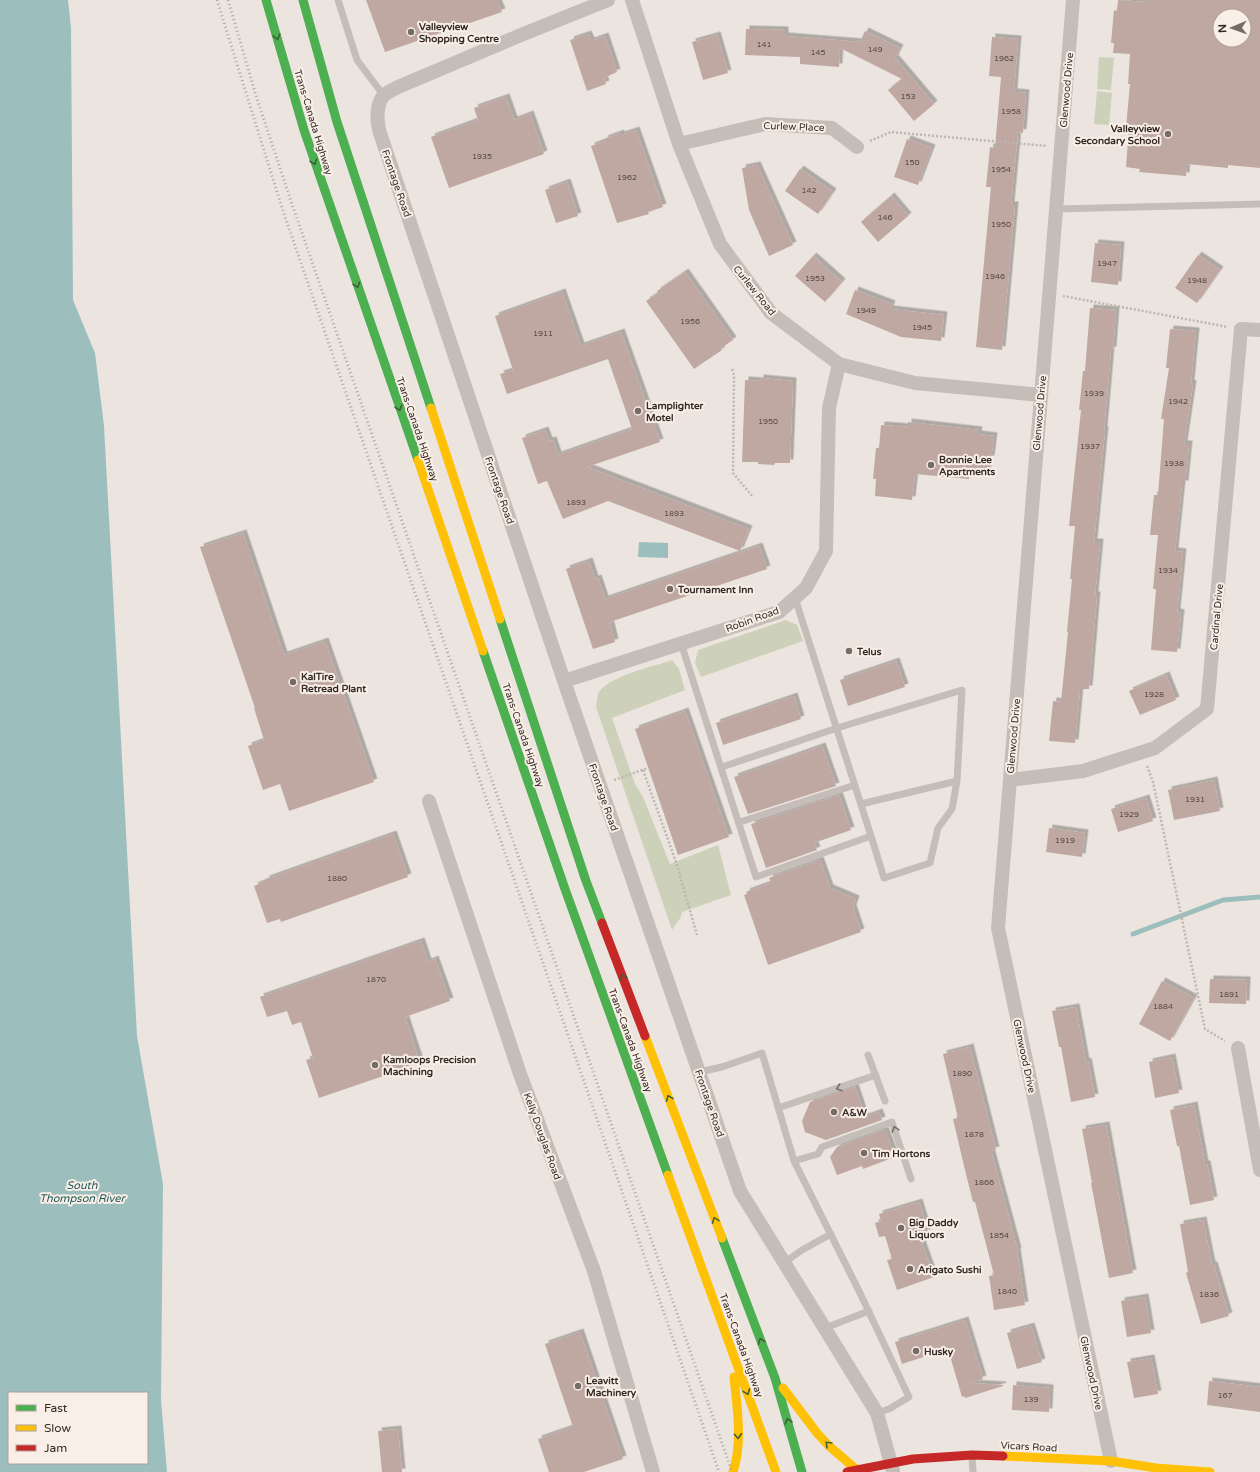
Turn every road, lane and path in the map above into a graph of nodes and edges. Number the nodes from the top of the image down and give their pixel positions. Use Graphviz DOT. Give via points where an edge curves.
graph roads {
  1 [pos="266,0"];
  2 [pos="303,0"];
  3 [pos="338,0"];
  4 [pos="608,0"];
  5 [pos="632,0"];
  6 [pos="1073,0"];
  7 [pos="384,96"];
  8 [pos="679,144"];
  9 [pos="857,147"];
  10 [pos="1061,147"];
  11 [pos="1260,204"];
  12 [pos="1056,209"];
  13 [pos="1049,293"];
  14 [pos="1241,330"];
  15 [pos="1260,330"];
  16 [pos="839,364"];
  17 [pos="732,369"];
  18 [pos="1041,395"];
  19 [pos="753,497"];
  20 [pos="795,598"];
  21 [pos="681,643"];
  22 [pos="564,681"];
  23 [pos="837,728"];
  24 [pos="1143,752"];
  25 [pos="722,767"];
  26 [pos="648,768"];
  27 [pos="643,770"];
  28 [pos="1010,780"];
  29 [pos="957,781"];
  30 [pos="600,784"];
  31 [pos="855,784"];
  32 [pos="429,801"];
  33 [pos="861,804"];
  34 [pos="740,822"];
  35 [pos="871,836"];
  36 [pos="697,936"];
  37 [pos="1238,1048"];
  38 [pos="868,1055"];
  39 [pos="699,1072"];
  40 [pos="876,1075"];
  41 [pos="885,1101"];
  42 [pos="778,1108"];
  43 [pos="794,1161"];
  44 [pos="1260,1170"];
  45 [pos="911,1179"];
  46 [pos="831,1234"];
  47 [pos="784,1262"];
  48 [pos="869,1311"];
  49 [pos="825,1328"];
  50 [pos="733,1355"];
  51 [pos="775,1378"];
  52 [pos="877,1413"];
  53 [pos="972,1455"];
  54 [pos="1111,1461"];
  55 [pos="892,1468"];
  56 [pos="1156,1470"];
  57 [pos="857,1471"];
  58 [pos="653,1472"];
  59 [pos="733,1472"];
  60 [pos="776,1472"];
  61 [pos="802,1472"];
  62 [pos="847,1472"];
  63 [pos="973,1472"];
  64 [pos="1210,1472"];
  1 -- 50 [label="main road, Trans-Canada Highway, one-way" via="324,190 565,889"];
  51 -- 2 [label="main road, Trans-Canada Highway, one-way" via="586,881 337,122"];
  3 -- 7 [label="lane" via="357,60"];
  4 -- 7 [label="street" via="398,87"];
  5 -- 8 [label="street, Curlew Road"];
  6 -- 10 [label="street, Glenwood Drive"];
  7 -- 22 [label="street, Frontage Road" via="377,119 379,130"];
  8 -- 9 [label="street, Curlew Place" via="765,124 832,128"];
  8 -- 16 [label="street, Curlew Road" via="720,244 771,313"];
  9 -- 10 [label="path" via="891,132"];
  10 -- 12 [label="street, Glenwood Drive"];
  11 -- 12 [label="lane"];
  12 -- 13 [label="street, Glenwood Drive"];
  13 -- 14 [label="path"];
  13 -- 18 [label="street, Glenwood Drive"];
  14 -- 15 [label="street"];
  14 -- 24 [label="street, Cardinal Drive" via="1208,709 1155,748"];
  16 -- 18 [label="street, Curlew Road" via="915,383"];
  16 -- 20 [label="street, Robin Road" via="829,408 826,551 806,588"];
  17 -- 19 [label="path" via="733,473"];
  18 -- 28 [label="street, Glenwood Drive"];
  20 -- 21 [label="street, Robin Road" via="779,612"];
  20 -- 23 [label="lane"];
  21 -- 22 [label="street, Robin Road"];
  21 -- 25 [label="lane"];
  22 -- 30 [label="street, Frontage Road"];
  23 -- 25 [label="lane"];
  23 -- 29 [label="lane" via="962,690"];
  23 -- 31 [label="lane"];
  24 -- 28 [label="street, Cardinal Drive" via="1083,771"];
  24 -- 37 [label="path" via="1153,782 1205,1029"];
  25 -- 34 [label="lane"];
  26 -- 27 [label="path"];
  27 -- 30 [label="path"];
  27 -- 36 [label="path" via="676,862"];
  28 -- 54 [label="street, Glenwood Drive" via="998,928"];
  29 -- 33 [label="lane"];
  29 -- 35 [label="lane" via="952,809 938,828 930,863 884,878"];
  30 -- 39 [label="street, Frontage Road"];
  31 -- 33 [label="lane"];
  31 -- 34 [label="lane"];
  32 -- 58 [label="street, Kelly Douglas Road" via="520,1074 594,1271"];
  33 -- 35 [label="lane"];
  34 -- 35 [label="lane" via="756,877"];
  37 -- 44 [label="street"];
  38 -- 40 [label="lane"];
  39 -- 42 [label="lane" via="762,1053"];
  39 -- 47 [label="street, Frontage Road" via="740,1191"];
  40 -- 41 [label="lane"];
  40 -- 42 [label="lane, one-way"];
  42 -- 43 [label="lane"];
  45 -- 43 [label="lane, one-way" via="892,1122 822,1147 818,1154"];
  43 -- 46 [label="lane"];
  46 -- 47 [label="lane"];
  46 -- 48 [label="lane"];
  47 -- 49 [label="street, Frontage Road"];
  48 -- 49 [label="lane"];
  48 -- 52 [label="lane" via="909,1397"];
  49 -- 52 [label="street, Frontage Road"];
  50 -- 59 [label="main road, one-way" via="739,1444"];
  50 -- 60 [label="main road, Trans-Canada Highway, one-way"];
  57 -- 51 [label="main road, one-way" via="817,1433"];
  61 -- 51 [label="main road, Trans-Canada Highway, one-way"];
  52 -- 55 [label="street, Frontage Road"];
  53 -- 54 [label="main road, Vicars Road"];
  53 -- 55 [label="main road, Vicars Road" via="913,1459"];
  53 -- 63 [label="lane"];
  54 -- 56 [label="main road, Vicars Road"];
  55 -- 57 [label="main road, Vicars Road"];
  56 -- 64 [label="main road, Vicars Road"];
  57 -- 62 [label="main road, Vicars Road"];
}
